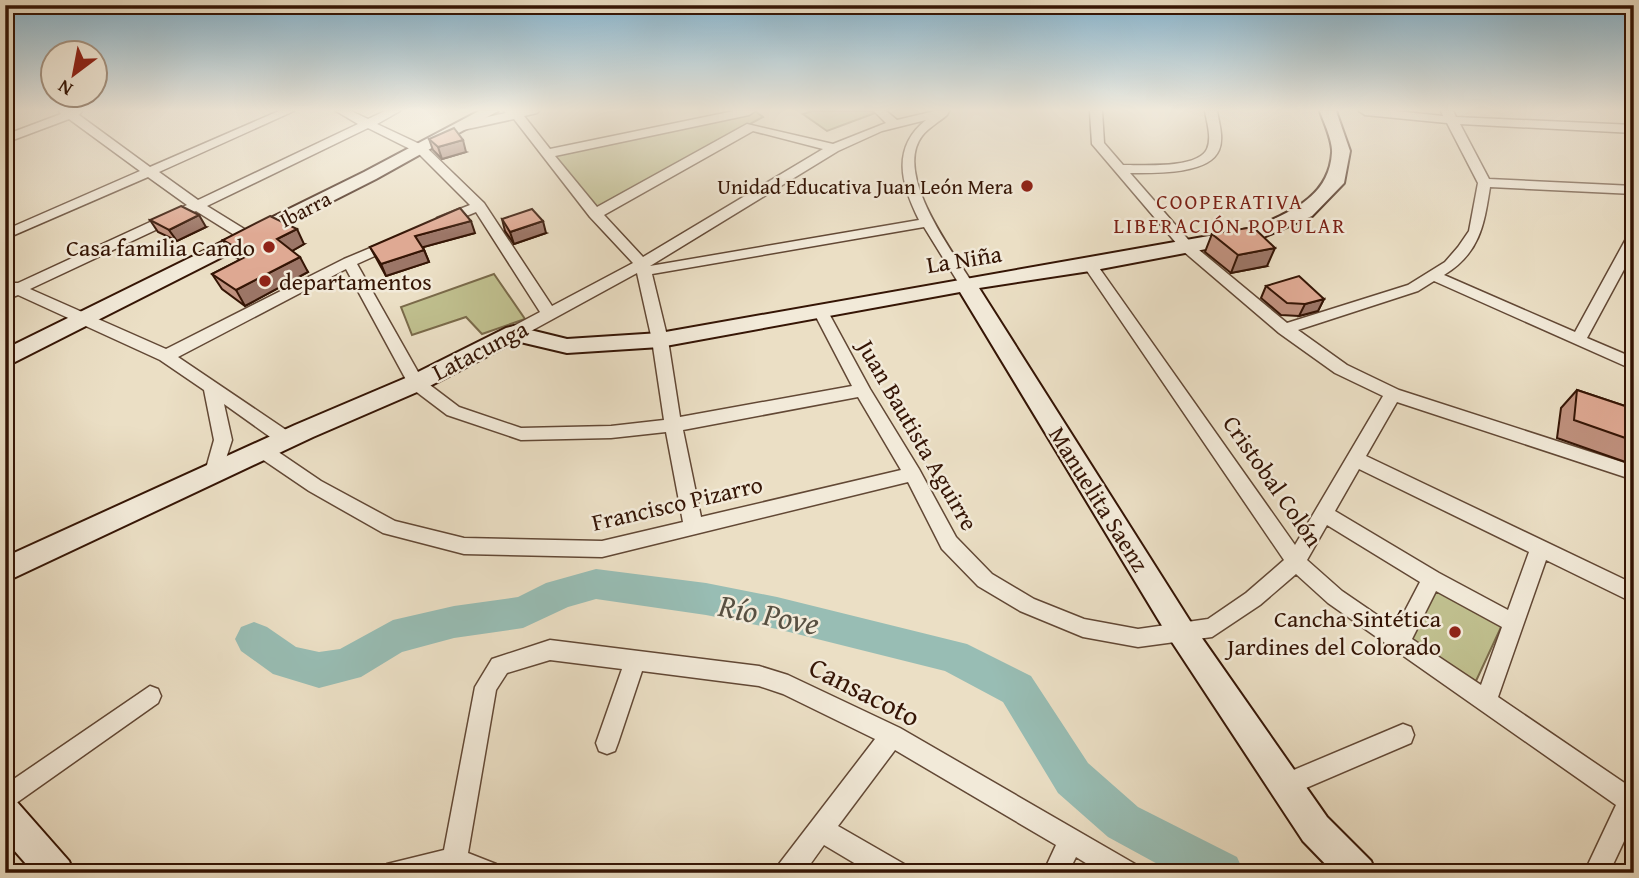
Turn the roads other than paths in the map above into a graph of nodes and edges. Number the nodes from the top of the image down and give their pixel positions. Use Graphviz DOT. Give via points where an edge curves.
graph roads {
  1 [pos="122,152"];
  2 [pos="195,152"];
  3 [pos="310,152"];
  4 [pos="416,152"];
  5 [pos="425,152"];
  6 [pos="555,152"];
  7 [pos="706,152"];
  8 [pos="828,152"];
  9 [pos="911,152"];
  10 [pos="1106,152"];
  11 [pos="1211,152"];
  12 [pos="1340,152"];
  13 [pos="1468,152"];
  14 [pos="545,154"];
  15 [pos="1122,169"];
  16 [pos="148,173"];
  17 [pos="1484,183"];
  18 [pos="1634,190"];
  19 [pos="197,206"];
  20 [pos="479,206"];
  21 [pos="595,214"];
  22 [pos="929,222"];
  23 [pos="432,226"];
  24 [pos="5,235"];
  25 [pos="408,236"];
  26 [pos="1634,237"];
  27 [pos="249,238"];
  28 [pos="1188,248"];
  29 [pos="349,261"];
  30 [pos="1090,265"];
  31 [pos="643,268"];
  32 [pos="1434,276"];
  33 [pos="966,284"];
  34 [pos="9,289"];
  35 [pos="821,311"];
  36 [pos="549,314"];
  37 [pos="80,318"];
  38 [pos="1285,329"];
  39 [pos="514,333"];
  40 [pos="660,340"];
  41 [pos="1578,341"];
  42 [pos="166,356"];
  43 [pos="5,359"];
  44 [pos="1634,365"];
  45 [pos="416,383"];
  46 [pos="212,390"];
  47 [pos="862,390"];
  48 [pos="1393,394"];
  49 [pos="673,425"];
  50 [pos="286,439"];
  51 [pos="262,450"];
  52 [pos="1355,459"];
  53 [pos="214,472"];
  54 [pos="1634,472"];
  55 [pos="913,474"];
  56 [pos="1324,513"];
  57 [pos="692,526"];
  58 [pos="1540,549"];
  59 [pos="1296,562"];
  60 [pos="5,570"];
  61 [pos="1432,579"];
  62 [pos="1634,594"];
  63 [pos="1513,623"];
  64 [pos="1180,630"];
  65 [pos="1400,642"];
  66 [pos="635,661"];
  67 [pos="150,696"];
  68 [pos="1486,701"];
  69 [pos="1403,735"];
  70 [pos="892,736"];
  71 [pos="607,743"];
  72 [pos="1285,785"];
  73 [pos="1632,798"];
  74 [pos="5,799"];
  75 [pos="5,814"];
  76 [pos="821,830"];
  77 [pos="1071,841"];
  78 [pos="454,860"];
  79 [pos="57,873"];
  80 [pos="396,873"];
  81 [pos="486,873"];
  82 [pos="788,873"];
  83 [pos="895,873"];
  84 [pos="1055,873"];
  85 [pos="1126,873"];
  86 [pos="1359,873"];
  87 [pos="1596,873"];
  1 -- 16 [label="street"];
  2 -- 16 [label="street"];
  3 -- 19 [label="street"];
  4 -- 27 [label="street, Ibarra"];
  5 -- 20 [label="street"];
  6 -- 14 [label="street"];
  7 -- 21 [label="street"];
  8 -- 31 [label="street, Latacunga"];
  9 -- 22 [label="street, Manuelita Saenz" via="907,166 917,202"];
  10 -- 15 [label="street"];
  11 -- 15 [label="street" via="1199,162"];
  12 -- 28 [label="street, La Niña" via="1335,183 1305,212 1259,233"];
  13 -- 17 [label="street"];
  14 -- 21 [label="street"];
  15 -- 28 [label="street"];
  16 -- 19 [label="street"];
  16 -- 24 [label="street"];
  17 -- 18 [label="street"];
  17 -- 32 [label="street" via="1476,231 1450,265"];
  19 -- 27 [label="street"];
  19 -- 34 [label="street"];
  20 -- 23 [label="street"];
  20 -- 36 [label="street"];
  21 -- 31 [label="street"];
  22 -- 31 [label="street"];
  22 -- 33 [label="street, Manuelita Saenz"];
  25 -- 29 [label="street"];
  26 -- 41 [label="street"];
  27 -- 37 [label="street, Ibarra"];
  28 -- 30 [label="street, La Niña"];
  28 -- 38 [label="street"];
  29 -- 42 [label="street"];
  29 -- 45 [label="street"];
  30 -- 33 [label="street, La Niña"];
  30 -- 59 [label="street, Cristobal Colón"];
  31 -- 36 [label="street, Latacunga"];
  31 -- 40 [label="street"];
  32 -- 38 [label="street" via="1413,288"];
  32 -- 41 [label="street"];
  33 -- 35 [label="street, La Niña"];
  33 -- 64 [label="street, Manuelita Saenz"];
  34 -- 37 [label="street"];
  35 -- 40 [label="street, La Niña"];
  35 -- 47 [label="street, Juan Bautista Aguirre"];
  36 -- 39 [label="street, Latacunga"];
  37 -- 42 [label="street"];
  37 -- 43 [label="street, Ibarra"];
  38 -- 48 [label="street" via="1341,369"];
  39 -- 40 [label="street, La Niña" via="567,346"];
  39 -- 45 [label="street, Latacunga"];
  40 -- 49 [label="street"];
  41 -- 44 [label="street"];
  42 -- 46 [label="street"];
  45 -- 49 [label="street" via="453,411 521,434"];
  45 -- 50 [label="street, Latacunga"];
  46 -- 50 [label="street"];
  46 -- 53 [label="street" via="223,440"];
  47 -- 49 [label="street"];
  47 -- 55 [label="street, Juan Bautista Aguirre"];
  48 -- 52 [label="street, Juan Bautista Aguirre"];
  48 -- 54 [label="street"];
  49 -- 57 [label="street"];
  50 -- 51 [label="street, Latacunga"];
  51 -- 53 [label="street, Latacunga"];
  51 -- 57 [label="street, Francisco Pizarro" via="390,528 464,546 602,549"];
  52 -- 56 [label="street, Juan Bautista Aguirre"];
  52 -- 58 [label="street"];
  53 -- 60 [label="street, Latacunga"];
  55 -- 57 [label="street, Francisco Pizarro"];
  55 -- 64 [label="street, Juan Bautista Aguirre" via="949,543 985,580 1027,605 1083,628 1138,638"];
  56 -- 59 [label="street, Juan Bautista Aguirre"];
  56 -- 61 [label="street"];
  58 -- 62 [label="street"];
  58 -- 63 [label="street"];
  59 -- 64 [label="street, Juan Bautista Aguirre" via="1212,628"];
  59 -- 65 [label="street, Cristobal Colón" via="1335,597"];
  61 -- 63 [label="street"];
  61 -- 65 [label="street"];
  63 -- 68 [label="street"];
  64 -- 72 [label="street, Manuelita Saenz"];
  65 -- 68 [label="street, Cristobal Colón"];
  66 -- 70 [label="street, Cansacoto" via="759,676 788,685"];
  66 -- 71 [label="street"];
  66 -- 78 [label="street, Cansacoto" via="550,650 500,666 486,687"];
  67 -- 74 [label="street"];
  68 -- 73 [label="street, Cristobal Colón"];
  69 -- 72 [label="street"];
  70 -- 76 [label="street"];
  70 -- 77 [label="street, Cansacoto"];
  72 -- 86 [label="street, Manuelita Saenz" via="1315,829"];
  73 -- 87 [label="street"];
  75 -- 79 [label="street"];
  76 -- 82 [label="street"];
  76 -- 83 [label="street"];
  77 -- 84 [label="street"];
  77 -- 85 [label="street, Cansacoto"];
  78 -- 80 [label="street"];
  78 -- 81 [label="street"];
}
